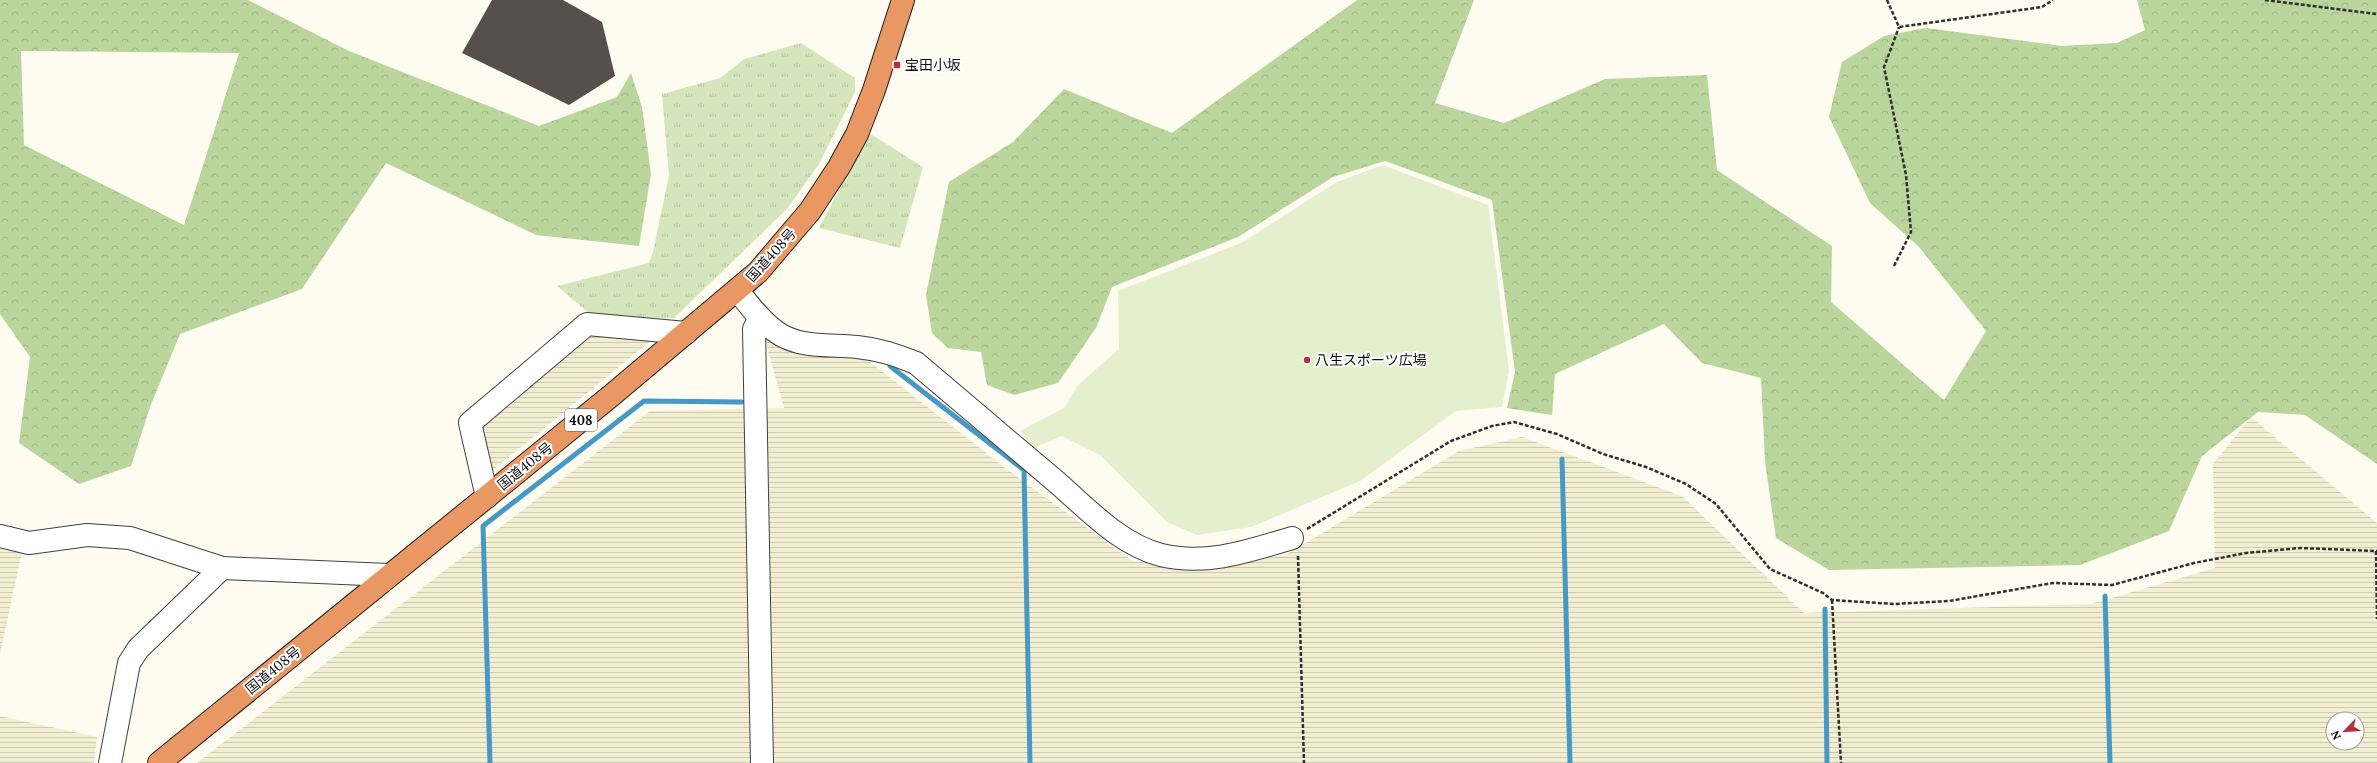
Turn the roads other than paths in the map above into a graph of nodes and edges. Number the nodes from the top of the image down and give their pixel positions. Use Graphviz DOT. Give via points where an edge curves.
graph roads {
  1 [pos="903,0"];
  2 [pos="738,291"];
  3 [pos="760,318"];
  4 [pos="686,333"];
  5 [pos="487,497"];
  6 [pos="0,536"];
  7 [pos="1292,538"];
  8 [pos="222,568"];
  9 [pos="389,575"];
  10 [pos="110,763"];
  11 [pos="160,763"];
  12 [pos="762,763"];
  1 -- 2 [label="highway, 国道408号 / 408" via="874,90 857,134 839,167 810,211 777,252"];
  2 -- 3 [label="street"];
  2 -- 4 [label="highway, 国道408号 / 408"];
  3 -- 7 [label="street" via="776,332 820,347 856,347 886,351 916,363 1107,526 1146,550 1175,558 1195,560 1249,552"];
  3 -- 12 [label="street" via="754,329"];
  4 -- 5 [label="highway, 国道408号 / 408"];
  4 -- 5 [label="street" via="587,324 470,423"];
  5 -- 9 [label="highway, 国道408号 / 408"];
  6 -- 8 [label="street" via="29,543 87,535 130,538"];
  8 -- 9 [label="street"];
  8 -- 10 [label="street" via="138,648 129,663"];
  9 -- 11 [label="highway, 国道408号 / 408"];
}
